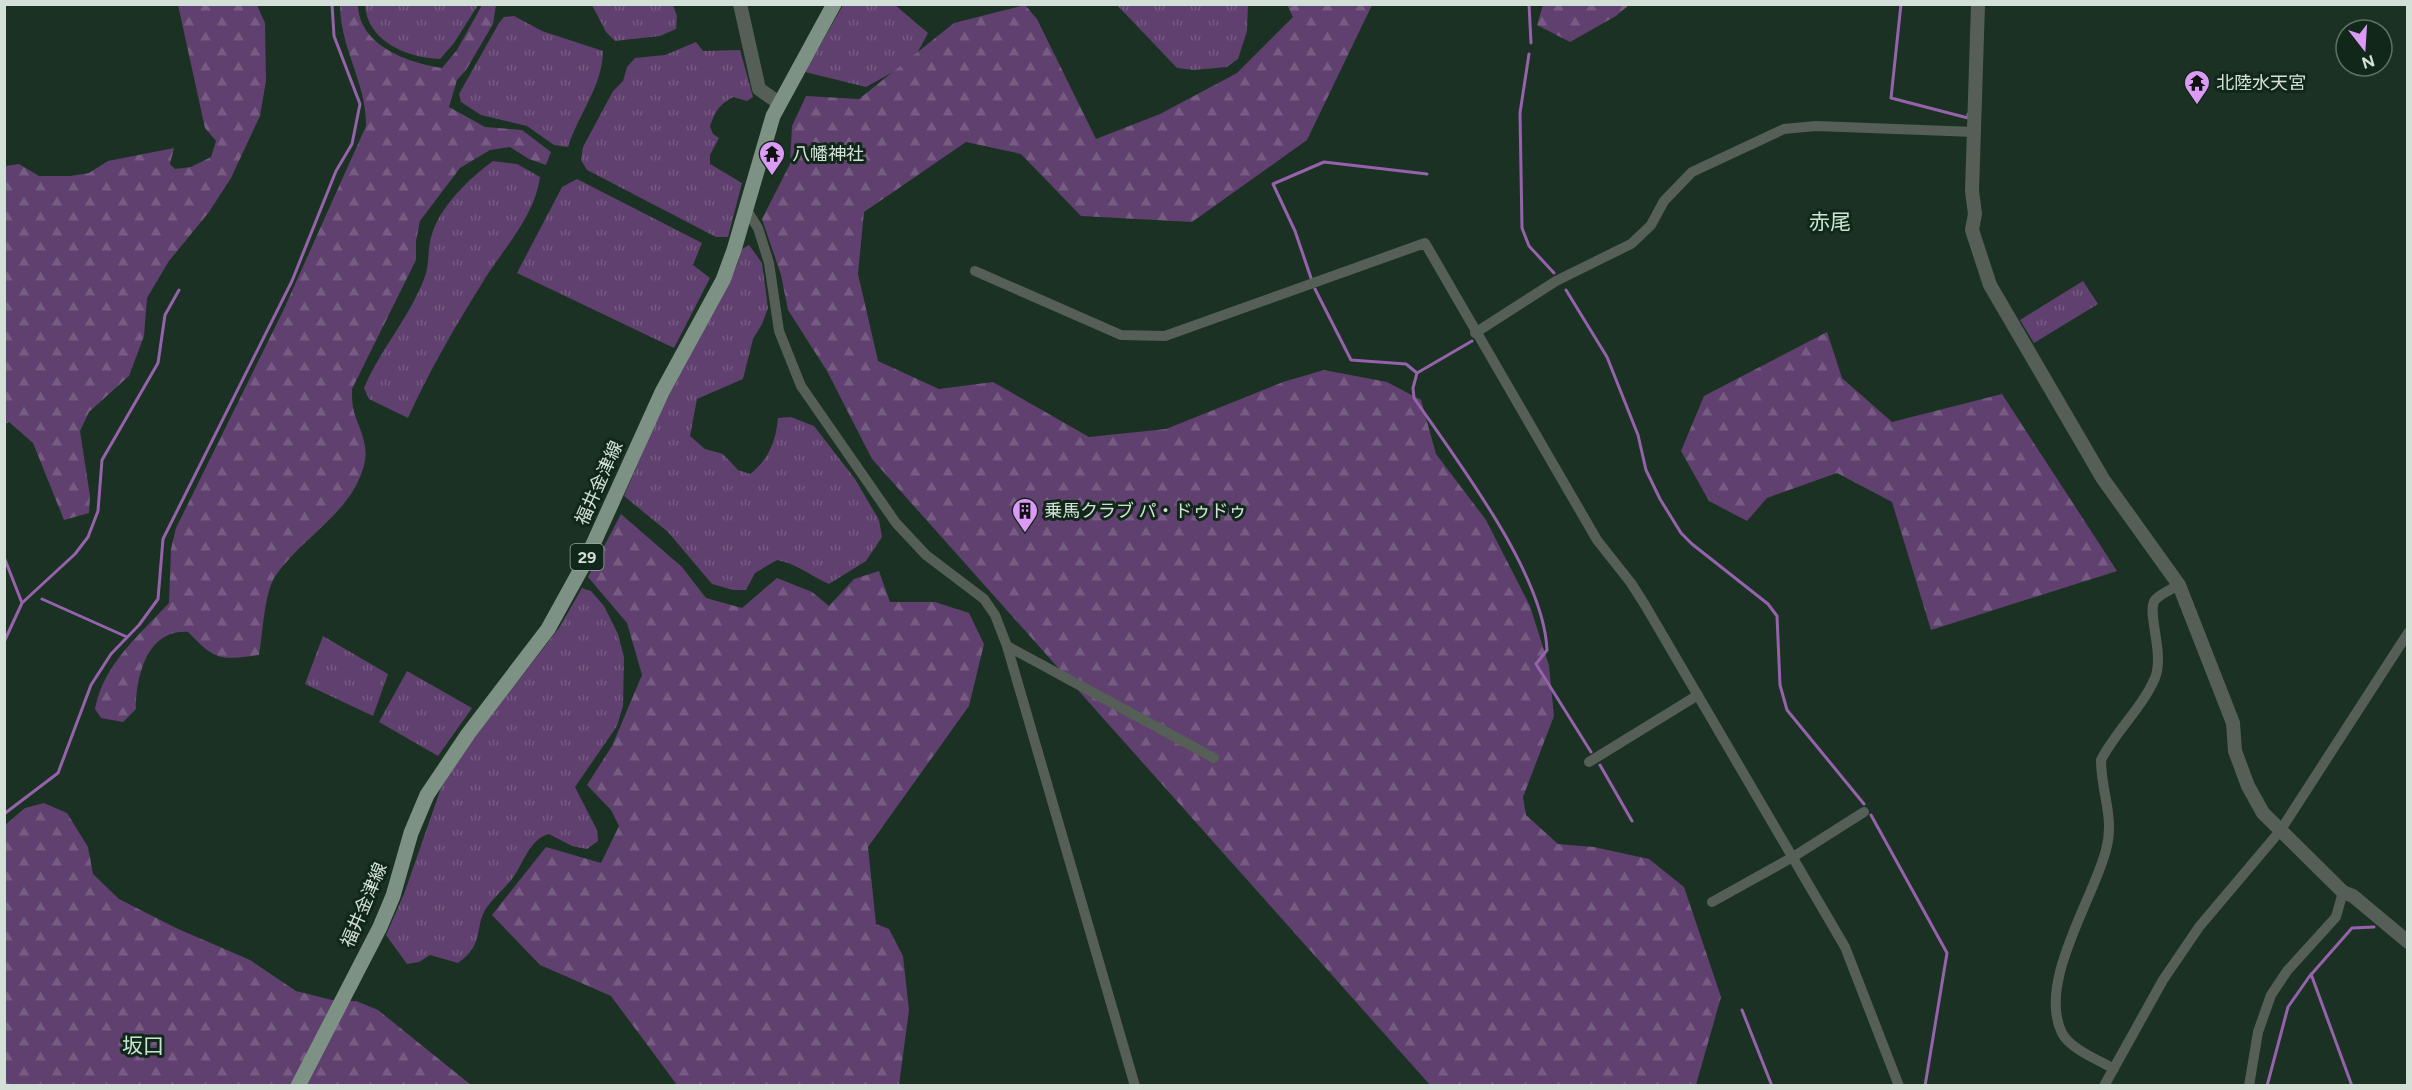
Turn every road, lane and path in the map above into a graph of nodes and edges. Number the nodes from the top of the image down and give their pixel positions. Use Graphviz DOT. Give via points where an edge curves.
graph roads {
  1 [pos="740,4"];
  2 [pos="834,4"];
  3 [pos="1978,4"];
  4 [pos="779,103"];
  5 [pos="1975,132"];
  6 [pos="746,209"];
  7 [pos="975,271"];
  8 [pos="1475,333"];
  9 [pos="2179,585"];
  10 [pos="2408,633"];
  11 [pos="1007,646"];
  12 [pos="1698,695"];
  13 [pos="1214,758"];
  14 [pos="1589,762"];
  15 [pos="1864,812"];
  16 [pos="2280,831"];
  17 [pos="1793,857"];
  18 [pos="2343,892"];
  19 [pos="1712,902"];
  20 [pos="2408,942"];
  21 [pos="2114,1069"];
  22 [pos="298,1086"];
  23 [pos="1135,1086"];
  24 [pos="1899,1086"];
  25 [pos="2104,1086"];
  26 [pos="2249,1086"];
  1 -- 4 [label="street" via="759,89"];
  2 -- 4 [label="main road, 福井金津線 / 29"];
  3 -- 5 [label="street"];
  4 -- 6 [label="main road, 福井金津線 / 29"];
  5 -- 8 [label="street" via="1826,126 1784,129 1692,172 1631,244 1556,282"];
  5 -- 9 [label="street" via="1972,230 1990,285 2103,479"];
  6 -- 11 [label="street" via="758,228 769,263 779,331 801,386 896,523 926,555 984,598"];
  6 -- 22 [label="main road, 福井金津線 / 29" via="723,280 662,392 561,607 427,795 380,927"];
  7 -- 8 [label="street" via="1121,335 1165,336 1425,243"];
  8 -- 12 [label="street" via="1597,540 1631,583"];
  9 -- 16 [label="street" via="2234,723 2235,751 2247,786"];
  9 -- 21 [label="street" via="2155,600 2152,609 2160,649 2154,681 2101,760 2111,824 2106,850 2094,887 2077,919 2056,992 2062,1034"];
  10 -- 16 [label="street"];
  11 -- 13 [label="street"];
  11 -- 23 [label="street"];
  12 -- 14 [label="street"];
  12 -- 17 [label="street"];
  15 -- 17 [label="street"];
  16 -- 18 [label="street"];
  16 -- 21 [label="street" via="2199,927 2163,980"];
  17 -- 19 [label="street"];
  17 -- 24 [label="street" via="1845,947"];
  18 -- 20 [label="street"];
  18 -- 26 [label="street" via="2336,916 2271,995 2258,1032"];
  21 -- 25 [label="street"];
}
